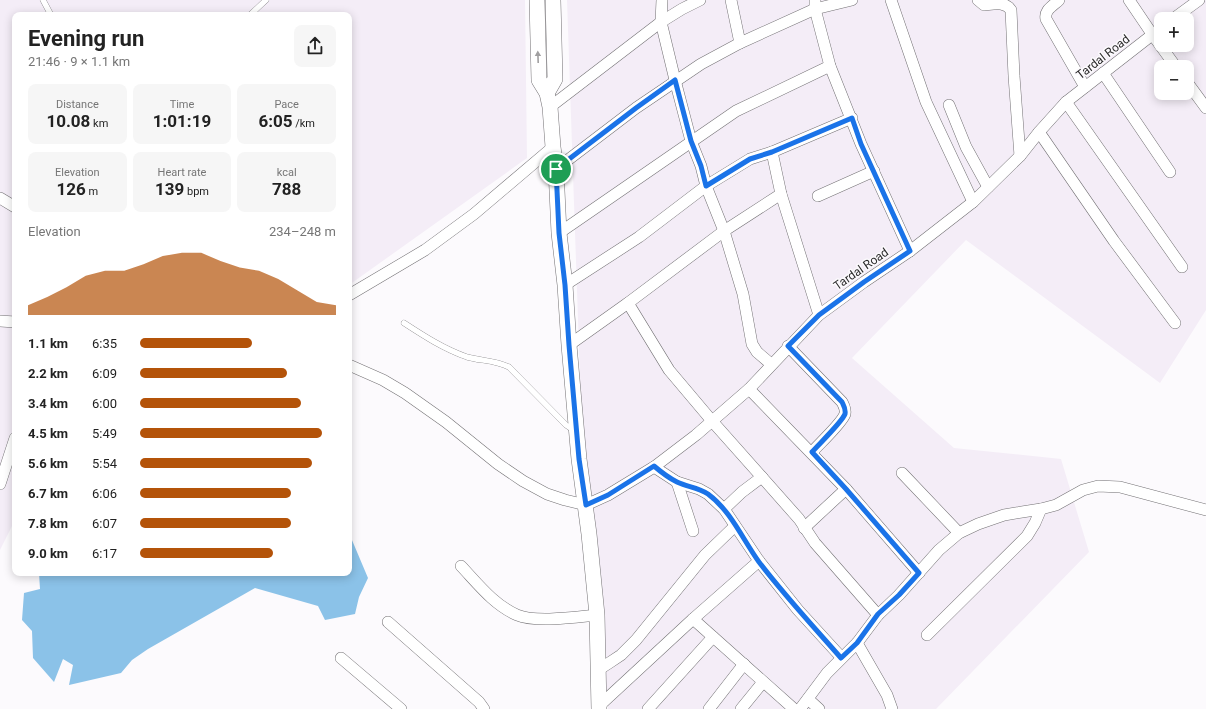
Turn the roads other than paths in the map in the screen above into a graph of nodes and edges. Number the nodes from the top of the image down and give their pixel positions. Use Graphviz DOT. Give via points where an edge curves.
graph roads {
  1 [pos="43,0"];
  2 [pos="266,0"];
  3 [pos="536,0"];
  4 [pos="553,0"];
  5 [pos="662,0"];
  6 [pos="700,0"];
  7 [pos="731,0"];
  8 [pos="852,0"];
  9 [pos="891,0"];
  10 [pos="978,0"];
  11 [pos="1058,0"];
  12 [pos="1129,0"];
  13 [pos="1199,0"];
  14 [pos="815,4"];
  15 [pos="49,12"];
  16 [pos="253,12"];
  17 [pos="1183,12"];
  18 [pos="662,22"];
  19 [pos="1152,34"];
  20 [pos="740,43"];
  21 [pos="1171,60"];
  22 [pos="830,66"];
  23 [pos="1103,73"];
  24 [pos="675,80"];
  25 [pos="1085,87"];
  26 [pos="1194,92"];
  27 [pos="549,100"];
  28 [pos="1066,102"];
  29 [pos="949,105"];
  30 [pos="1206,108"];
  31 [pos="852,118"];
  32 [pos="1039,132"];
  33 [pos="691,141"];
  34 [pos="553,147"];
  35 [pos="772,152"];
  36 [pos="1020,156"];
  37 [pos="556,169"];
  38 [pos="874,171"];
  39 [pos="1170,172"];
  40 [pos="706,186"];
  41 [pos="988,187"];
  42 [pos="781,194"];
  43 [pos="818,196"];
  44 [pos="0,198"];
  45 [pos="973,202"];
  46 [pos="12,205"];
  47 [pos="724,231"];
  48 [pos="559,233"];
  49 [pos="910,251"];
  50 [pos="1182,267"];
  51 [pos="565,285"];
  52 [pos="352,294"];
  53 [pos="628,303"];
  54 [pos="819,315"];
  55 [pos="0,321"];
  56 [pos="12,322"];
  57 [pos="404,323"];
  58 [pos="1175,323"];
  59 [pos="569,345"];
  60 [pos="788,346"];
  61 [pos="771,364"];
  62 [pos="352,366"];
  63 [pos="749,389"];
  64 [pos="712,421"];
  65 [pos="577,432"];
  66 [pos="12,447"];
  67 [pos="812,452"];
  68 [pos="654,466"];
  69 [pos="902,473"];
  70 [pos="762,477"];
  71 [pos="677,482"];
  72 [pos="0,484"];
  73 [pos="846,489"];
  74 [pos="586,505"];
  75 [pos="724,509"];
  76 [pos="1041,509"];
  77 [pos="1206,510"];
  78 [pos="735,526"];
  79 [pos="804,528"];
  80 [pos="693,531"];
  81 [pos="959,533"];
  82 [pos="759,561"];
  83 [pos="461,566"];
  84 [pos="919,573"];
  85 [pos="878,614"];
  86 [pos="597,615"];
  87 [pos="693,619"];
  88 [pos="388,622"];
  89 [pos="927,635"];
  90 [pos="714,637"];
  91 [pos="857,643"];
  92 [pos="341,658"];
  93 [pos="841,658"];
  94 [pos="744,664"];
  95 [pos="598,670"];
  96 [pos="763,682"];
  97 [pos="808,699"];
  98 [pos="599,708"];
  99 [pos="401,709"];
  100 [pos="484,709"];
  101 [pos="648,709"];
  102 [pos="709,709"];
  103 [pos="741,709"];
  104 [pos="794,709"];
  105 [pos="800,709"];
  106 [pos="819,709"];
  107 [pos="892,709"];
  1 -- 15 [label="lane"];
  2 -- 16 [label="lane"];
  27 -- 3 [label="main road, one-way" via="539,80"];
  4 -- 27 [label="main road" via="555,79"];
  5 -- 18 [label="street"];
  6 -- 18 [label="street"];
  7 -- 20 [label="street"];
  8 -- 14 [label="street"];
  9 -- 45 [label="street" via="926,102"];
  10 -- 36 [label="street" via="984,5 1004,4 1011,10"];
  11 -- 25 [label="street" via="1047,11 1046,19"];
  12 -- 19 [label="street"];
  13 -- 17 [label="street"];
  14 -- 20 [label="street"];
  14 -- 22 [label="street"];
  18 -- 24 [label="street"];
  18 -- 27 [label="street"];
  19 -- 21 [label="street"];
  19 -- 23 [label="street, Tardal Road"];
  20 -- 24 [label="street"];
  22 -- 31 [label="street"];
  22 -- 33 [label="street" via="736,111"];
  23 -- 25 [label="street, Tardal Road"];
  23 -- 39 [label="street"];
  24 -- 33 [label="street"];
  24 -- 37 [label="street"];
  25 -- 28 [label="street, Tardal Road"];
  26 -- 30 [label="street"];
  27 -- 34 [label="main road"];
  28 -- 32 [label="street, Tardal Road"];
  28 -- 50 [label="street"];
  29 -- 41 [label="street" via="966,147"];
  31 -- 35 [label="street"];
  31 -- 38 [label="street"];
  32 -- 36 [label="street, Tardal Road"];
  32 -- 58 [label="street" via="1114,241"];
  33 -- 40 [label="street"];
  33 -- 48 [label="street"];
  34 -- 37 [label="main road"];
  34 -- 52 [label="street" via="474,214 431,245"];
  35 -- 40 [label="street" via="750,159"];
  35 -- 42 [label="street"];
  36 -- 41 [label="street, Tardal Road"];
  37 -- 48 [label="main road"];
  38 -- 43 [label="street"];
  38 -- 49 [label="street"];
  40 -- 47 [label="street"];
  40 -- 51 [label="street" via="639,236"];
  41 -- 45 [label="street, Tardal Road"];
  42 -- 47 [label="street"];
  42 -- 54 [label="street"];
  44 -- 46 [label="street"];
  45 -- 49 [label="street, Tardal Road"];
  47 -- 53 [label="street"];
  47 -- 61 [label="street" via="743,294 752,344"];
  48 -- 51 [label="main road"];
  49 -- 54 [label="street, Tardal Road"];
  51 -- 59 [label="main road"];
  53 -- 59 [label="street"];
  53 -- 64 [label="street" via="669,370"];
  54 -- 60 [label="street, Tardal Road"];
  55 -- 56 [label="street"];
  57 -- 65 [label="lane" via="448,349 468,357 499,362 509,367 566,425"];
  59 -- 65 [label="main road"];
  60 -- 61 [label="street, Tardal Road"];
  60 -- 67 [label="street" via="845,408 840,420"];
  61 -- 63 [label="street, Tardal Road"];
  62 -- 74 [label="street" via="405,393 523,481 547,494"];
  63 -- 64 [label="street, Tardal Road"];
  63 -- 67 [label="street"];
  64 -- 68 [label="street, Tardal Road"];
  64 -- 70 [label="street"];
  65 -- 74 [label="main road"];
  66 -- 72 [label="street"];
  67 -- 73 [label="street"];
  68 -- 71 [label="street"];
  68 -- 74 [label="street, Tardal Road" via="608,495"];
  69 -- 81 [label="street"];
  70 -- 75 [label="street"];
  70 -- 79 [label="street"];
  71 -- 75 [label="street" via="708,494"];
  71 -- 80 [label="street"];
  73 -- 79 [label="street"];
  73 -- 84 [label="street"];
  74 -- 86 [label="main road"];
  75 -- 78 [label="street"];
  76 -- 77 [label="street" via="1098,486 1120,488"];
  76 -- 81 [label="street" via="1004,515"];
  76 -- 89 [label="street" via="1027,536"];
  78 -- 82 [label="street"];
  78 -- 95 [label="street" via="705,554 636,640 609,664"];
  79 -- 85 [label="street"];
  81 -- 84 [label="street" via="939,550"];
  82 -- 87 [label="street"];
  82 -- 93 [label="street"];
  83 -- 86 [label="street" via="489,596 518,616 537,618"];
  84 -- 85 [label="street"];
  85 -- 91 [label="street"];
  86 -- 95 [label="main road"];
  87 -- 90 [label="street"];
  87 -- 98 [label="street"];
  88 -- 100 [label="street"];
  90 -- 94 [label="street"];
  90 -- 101 [label="street"];
  91 -- 93 [label="street"];
  91 -- 107 [label="street"];
  92 -- 99 [label="street"];
  93 -- 97 [label="street"];
  94 -- 96 [label="street"];
  94 -- 102 [label="street"];
  95 -- 98 [label="main road"];
  96 -- 103 [label="street"];
  96 -- 104 [label="street"];
  97 -- 105 [label="street"];
  97 -- 106 [label="street"];
}
